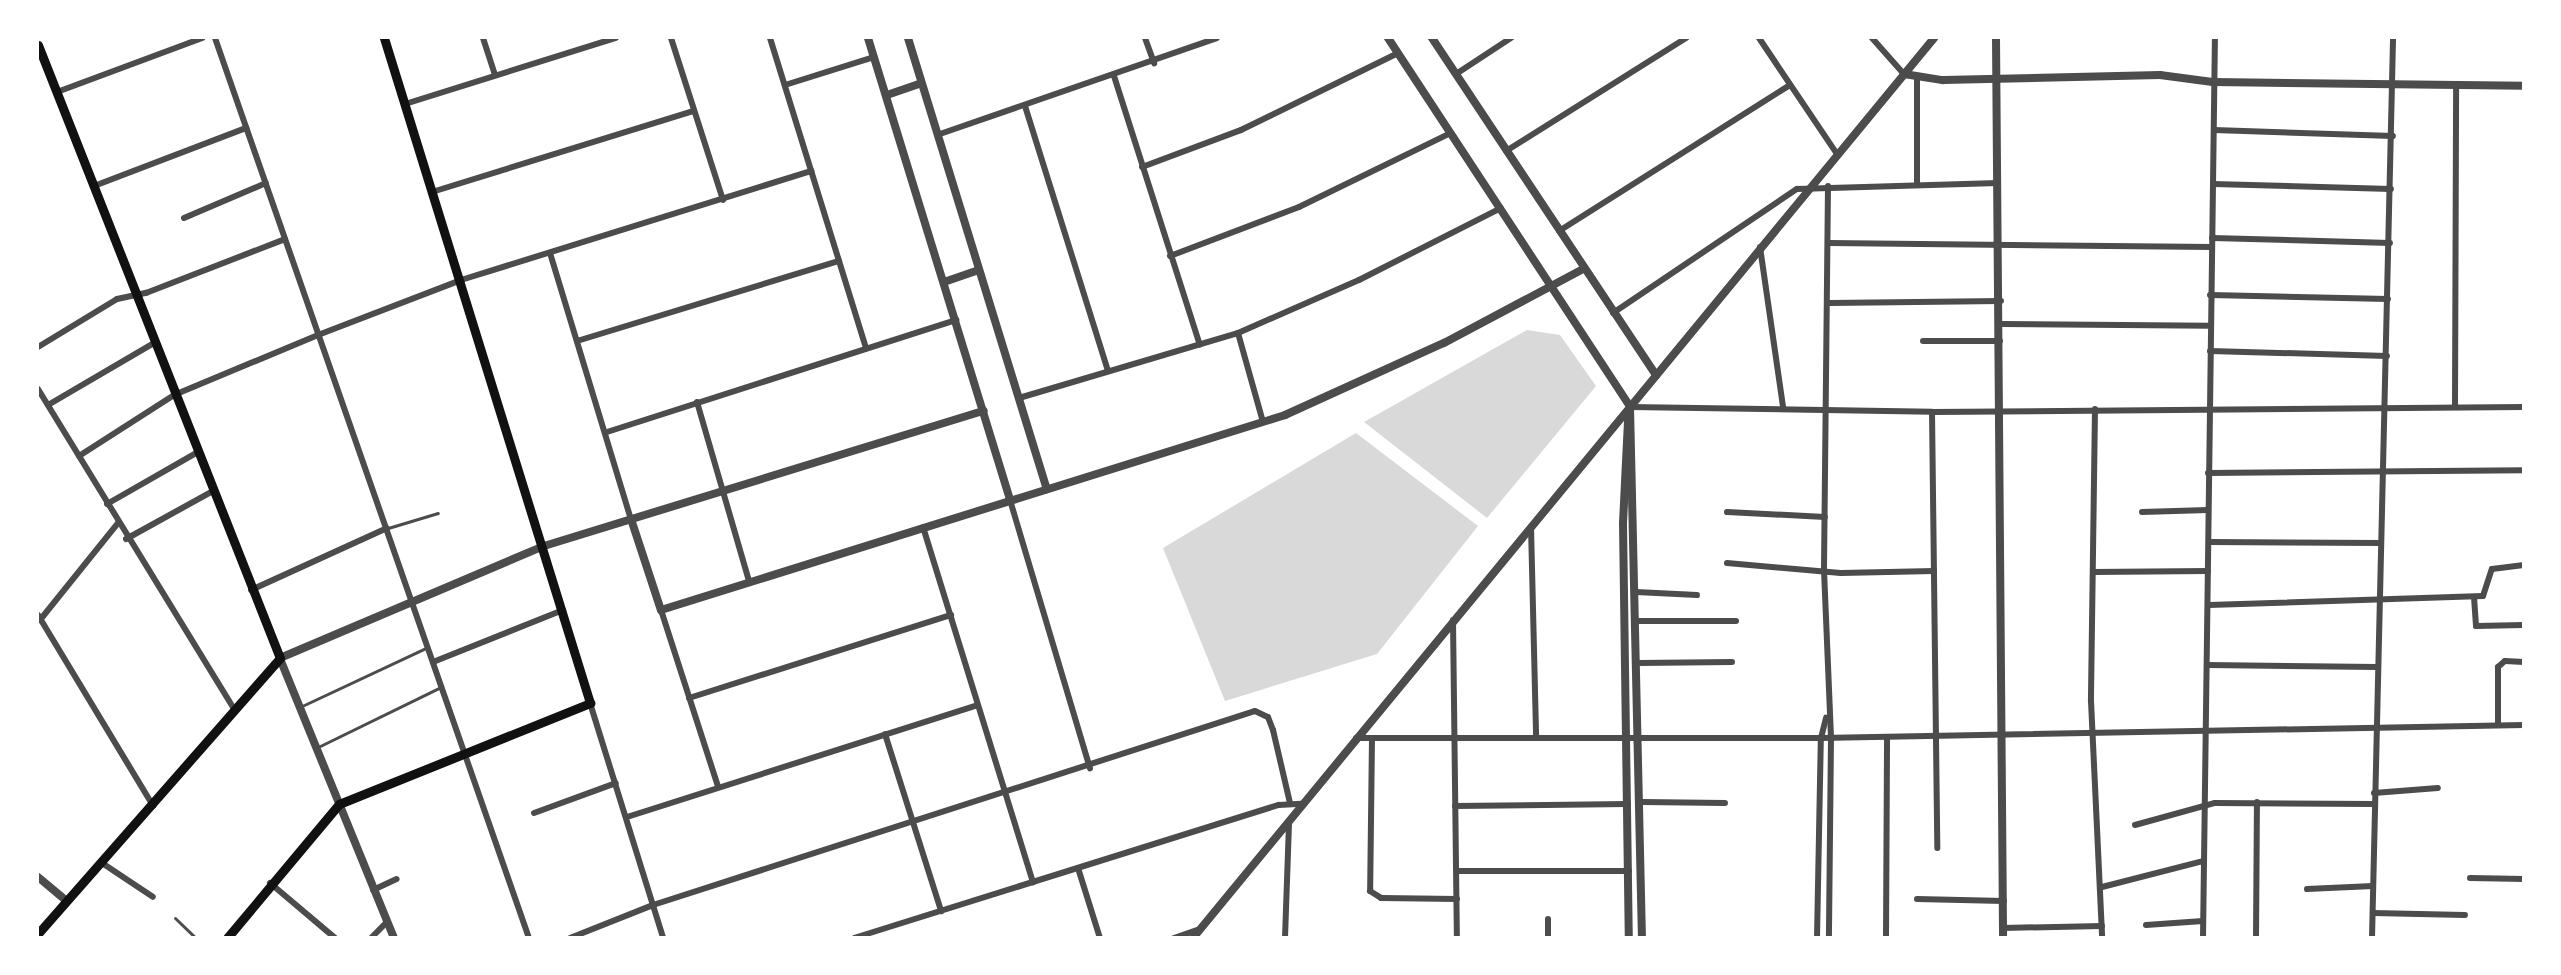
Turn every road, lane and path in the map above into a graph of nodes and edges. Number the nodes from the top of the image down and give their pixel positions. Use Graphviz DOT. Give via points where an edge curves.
graph roads {
  1 [pos="202,38"];
  2 [pos="215,38"];
  3 [pos="384,38"];
  4 [pos="483,38"];
  5 [pos="616,38"];
  6 [pos="671,38"];
  7 [pos="770,38"];
  8 [pos="868,38"];
  9 [pos="918,38"];
  10 [pos="1145,38"];
  11 [pos="1218,38"];
  12 [pos="1388,38"];
  13 [pos="1432,38"];
  14 [pos="1511,38"];
  15 [pos="1686,38"];
  16 [pos="1759,38"];
  17 [pos="1872,38"];
  18 [pos="1934,38"];
  19 [pos="1996,38"];
  20 [pos="2215,38"];
  21 [pos="2393,38"];
  22 [pos="908,39"];
  23 [pos="38,45"];
  24 [pos="1398,53"];
  25 [pos="874,57"];
  26 [pos="1154,63"];
  27 [pos="495,74"];
  28 [pos="1456,74"];
  29 [pos="1904,74"];
  30 [pos="1114,76"];
  31 [pos="1917,77"];
  32 [pos="1996,78"];
  33 [pos="2213,82"];
  34 [pos="921,83"];
  35 [pos="1790,84"];
  36 [pos="785,85"];
  37 [pos="2394,86"];
  38 [pos="2523,86"];
  39 [pos="2456,87"];
  40 [pos="57,92"];
  41 [pos="887,95"];
  42 [pos="405,104"];
  43 [pos="1025,106"];
  44 [pos="694,111"];
  45 [pos="246,128"];
  46 [pos="2214,130"];
  47 [pos="1451,133"];
  48 [pos="937,135"];
  49 [pos="2393,136"];
  50 [pos="1506,151"];
  51 [pos="1837,154"];
  52 [pos="1142,167"];
  53 [pos="812,171"];
  54 [pos="266,183"];
  55 [pos="1998,183"];
  56 [pos="1917,184"];
  57 [pos="2213,184"];
  58 [pos="94,186"];
  59 [pos="1828,186"];
  60 [pos="1809,187"];
  61 [pos="2391,189"];
  62 [pos="432,192"];
  63 [pos="723,200"];
  64 [pos="1501,208"];
  65 [pos="184,218"];
  66 [pos="1559,231"];
  67 [pos="285,238"];
  68 [pos="2212,238"];
  69 [pos="1829,243"];
  70 [pos="2390,243"];
  71 [pos="2000,244"];
  72 [pos="1760,247"];
  73 [pos="2212,247"];
  74 [pos="550,253"];
  75 [pos="1170,256"];
  76 [pos="839,261"];
  77 [pos="1583,269"];
  78 [pos="978,270"];
  79 [pos="461,280"];
  80 [pos="944,282"];
  81 [pos="1554,286"];
  82 [pos="135,295"];
  83 [pos="2210,295"];
  84 [pos="2388,299"];
  85 [pos="2001,301"];
  86 [pos="1830,303"];
  87 [pos="1613,313"];
  88 [pos="956,320"];
  89 [pos="2001,324"];
  90 [pos="2210,326"];
  91 [pos="1238,333"];
  92 [pos="318,335"];
  93 [pos="577,341"];
  94 [pos="1923,341"];
  95 [pos="2001,341"];
  96 [pos="154,343"];
  97 [pos="1200,345"];
  98 [pos="38,348"];
  99 [pos="866,349"];
  100 [pos="2210,351"];
  101 [pos="2387,356"];
  102 [pos="1108,371"];
  103 [pos="1656,375"];
  104 [pos="38,389"];
  105 [pos="174,395"];
  106 [pos="1019,398"];
  107 [pos="697,402"];
  108 [pos="48,405"];
  109 [pos="1783,406"];
  110 [pos="1630,407"];
  111 [pos="2455,407"];
  112 [pos="2523,407"];
  113 [pos="1827,408"];
  114 [pos="2095,409"];
  115 [pos="2385,409"];
  116 [pos="2210,410"];
  117 [pos="984,411"];
  118 [pos="2001,411"];
  119 [pos="1932,412"];
  120 [pos="1263,422"];
  121 [pos="607,432"];
  122 [pos="196,453"];
  123 [pos="79,456"];
  124 [pos="2523,470"];
  125 [pos="2208,474"];
  126 [pos="2383,475"];
  127 [pos="1047,489"];
  128 [pos="211,492"];
  129 [pos="723,492"];
  130 [pos="1010,500"];
  131 [pos="107,504"];
  132 [pos="2208,510"];
  133 [pos="1727,512"];
  134 [pos="2142,512"];
  135 [pos="438,513"];
  136 [pos="1825,517"];
  137 [pos="631,519"];
  138 [pos="118,524"];
  139 [pos="923,526"];
  140 [pos="1531,527"];
  141 [pos="387,528"];
  142 [pos="126,539"];
  143 [pos="2209,542"];
  144 [pos="2381,543"];
  145 [pos="544,546"];
  146 [pos="1727,563"];
  147 [pos="2523,565"];
  148 [pos="1824,570"];
  149 [pos="1934,571"];
  150 [pos="2208,571"];
  151 [pos="2093,572"];
  152 [pos="749,581"];
  153 [pos="251,590"];
  154 [pos="1636,592"];
  155 [pos="1697,595"];
  156 [pos="2474,597"];
  157 [pos="413,600"];
  158 [pos="2380,603"];
  159 [pos="2209,605"];
  160 [pos="563,610"];
  161 [pos="661,610"];
  162 [pos="951,615"];
  163 [pos="39,617"];
  164 [pos="1454,620"];
  165 [pos="1638,621"];
  166 [pos="1736,621"];
  167 [pos="2523,625"];
  168 [pos="428,647"];
  169 [pos="280,658"];
  170 [pos="433,662"];
  171 [pos="1732,662"];
  172 [pos="2523,662"];
  173 [pos="1639,663"];
  174 [pos="2207,665"];
  175 [pos="2377,667"];
  176 [pos="441,687"];
  177 [pos="689,698"];
  178 [pos="590,703"];
  179 [pos="978,705"];
  180 [pos="299,707"];
  181 [pos="235,710"];
  182 [pos="1827,715"];
  183 [pos="2499,725"];
  184 [pos="2523,725"];
  185 [pos="2373,728"];
  186 [pos="2092,732"];
  187 [pos="2204,732"];
  188 [pos="885,734"];
  189 [pos="2003,734"];
  190 [pos="1935,736"];
  191 [pos="1536,737"];
  192 [pos="1887,737"];
  193 [pos="1355,738"];
  194 [pos="1372,738"];
  195 [pos="1456,738"];
  196 [pos="1627,738"];
  197 [pos="1641,738"];
  198 [pos="1821,738"];
  199 [pos="1831,738"];
  200 [pos="316,748"];
  201 [pos="465,753"];
  202 [pos="1090,768"];
  203 [pos="616,783"];
  204 [pos="718,786"];
  205 [pos="2438,788"];
  206 [pos="2374,793"];
  207 [pos="1006,794"];
  208 [pos="1641,802"];
  209 [pos="2257,802"];
  210 [pos="1725,803"];
  211 [pos="339,804"];
  212 [pos="1290,804"];
  213 [pos="1301,804"];
  214 [pos="1628,804"];
  215 [pos="2374,804"];
  216 [pos="2205,805"];
  217 [pos="153,806"];
  218 [pos="1455,806"];
  219 [pos="534,813"];
  220 [pos="627,817"];
  221 [pos="1289,821"];
  222 [pos="913,822"];
  223 [pos="2135,825"];
  224 [pos="1937,848"];
  225 [pos="2203,861"];
  226 [pos="102,863"];
  227 [pos="1078,868"];
  228 [pos="1457,871"];
  229 [pos="1629,871"];
  230 [pos="38,877"];
  231 [pos="2470,878"];
  232 [pos="397,879"];
  233 [pos="2523,879"];
  234 [pos="270,882"];
  235 [pos="1033,882"];
  236 [pos="2373,886"];
  237 [pos="2102,887"];
  238 [pos="2307,888"];
  239 [pos="373,890"];
  240 [pos="153,897"];
  241 [pos="1457,899"];
  242 [pos="1917,899"];
  243 [pos="67,901"];
  244 [pos="2004,901"];
  245 [pos="652,905"];
  246 [pos="941,910"];
  247 [pos="2373,913"];
  248 [pos="2465,915"];
  249 [pos="175,918"];
  250 [pos="1548,919"];
  251 [pos="2203,921"];
  252 [pos="387,922"];
  253 [pos="2146,925"];
  254 [pos="2102,926"];
  255 [pos="2003,928"];
  256 [pos="1200,929"];
  257 [pos="38,933"];
  258 [pos="856,937"];
  259 [pos="196,938"];
  260 [pos="226,938"];
  261 [pos="335,938"];
  262 [pos="370,938"];
  263 [pos="394,938"];
  264 [pos="529,938"];
  265 [pos="570,938"];
  266 [pos="663,938"];
  267 [pos="1100,938"];
  268 [pos="1174,938"];
  269 [pos="1193,938"];
  270 [pos="1284,938"];
  271 [pos="1457,938"];
  272 [pos="1548,938"];
  273 [pos="1629,938"];
  274 [pos="1642,938"];
  275 [pos="1817,938"];
  276 [pos="1828,938"];
  277 [pos="1886,938"];
  278 [pos="2003,938"];
  279 [pos="2102,938"];
  280 [pos="2203,938"];
  281 [pos="2256,938"];
  282 [pos="2372,938"];
  1 -- 40 [label="street"];
  2 -- 45 [label="street"];
  3 -- 42 [label="main road"];
  4 -- 27 [label="street"];
  5 -- 27 [label="street"];
  6 -- 44 [label="street"];
  7 -- 36 [label="street"];
  8 -- 25 [label="street"];
  9 -- 22 [label="street"];
  10 -- 26 [label="street"];
  11 -- 26 [label="street"];
  12 -- 24 [label="street"];
  13 -- 28 [label="street"];
  14 -- 28 [label="street"];
  15 -- 50 [label="street"];
  16 -- 35 [label="street"];
  17 -- 29 [label="street"];
  18 -- 29 [label="street"];
  19 -- 32 [label="street"];
  20 -- 33 [label="street"];
  21 -- 37 [label="street"];
  22 -- 34 [label="street"];
  23 -- 40 [label="main road"];
  24 -- 47 [label="street"];
  24 -- 52 [label="street" via="1241,130"];
  25 -- 36 [label="street"];
  25 -- 41 [label="street"];
  26 -- 30 [label="street"];
  27 -- 42 [label="street"];
  28 -- 50 [label="street"];
  29 -- 31 [label="street"];
  29 -- 51 [label="street"];
  30 -- 43 [label="street"];
  30 -- 52 [label="street"];
  31 -- 32 [label="street"];
  31 -- 56 [label="street"];
  32 -- 33 [label="street" via="2160,75"];
  32 -- 55 [label="street"];
  33 -- 37 [label="street"];
  33 -- 46 [label="street"];
  34 -- 41 [label="street"];
  34 -- 48 [label="street"];
  35 -- 51 [label="street"];
  35 -- 66 [label="street"];
  36 -- 53 [label="street"];
  37 -- 39 [label="street"];
  37 -- 49 [label="street"];
  38 -- 39 [label="street"];
  39 -- 111 [label="street"];
  40 -- 58 [label="main road"];
  41 -- 80 [label="street"];
  42 -- 62 [label="main road"];
  43 -- 48 [label="street"];
  43 -- 102 [label="street"];
  44 -- 62 [label="street"];
  44 -- 63 [label="street"];
  45 -- 54 [label="street"];
  45 -- 58 [label="street"];
  46 -- 49 [label="street"];
  46 -- 57 [label="street"];
  47 -- 64 [label="street"];
  47 -- 75 [label="street" via="1288,212"];
  48 -- 78 [label="street"];
  49 -- 61 [label="street"];
  50 -- 66 [label="street"];
  51 -- 60 [label="street"];
  52 -- 75 [label="street"];
  53 -- 63 [label="street"];
  53 -- 76 [label="street"];
  54 -- 65 [label="street"];
  54 -- 67 [label="street"];
  55 -- 56 [label="street"];
  55 -- 71 [label="street"];
  56 -- 59 [label="street"];
  57 -- 61 [label="street"];
  57 -- 68 [label="street"];
  58 -- 82 [label="main road"];
  59 -- 60 [label="street"];
  59 -- 69 [label="street"];
  60 -- 72 [label="street"];
  60 -- 87 [label="street" via="1771,204"];
  61 -- 70 [label="street"];
  62 -- 79 [label="main road"];
  63 -- 74 [label="street"];
  64 -- 81 [label="street"];
  64 -- 91 [label="street" via="1359,280"];
  66 -- 77 [label="street"];
  67 -- 82 [label="street"];
  67 -- 92 [label="street"];
  68 -- 70 [label="street"];
  68 -- 73 [label="street"];
  69 -- 71 [label="street"];
  69 -- 86 [label="street"];
  70 -- 84 [label="street"];
  71 -- 73 [label="street"];
  71 -- 85 [label="street"];
  72 -- 103 [label="street"];
  72 -- 109 [label="street"];
  73 -- 83 [label="street"];
  74 -- 79 [label="street"];
  74 -- 93 [label="street"];
  75 -- 97 [label="street"];
  76 -- 93 [label="street"];
  76 -- 99 [label="street"];
  77 -- 81 [label="street"];
  77 -- 87 [label="street"];
  78 -- 80 [label="street"];
  78 -- 106 [label="street"];
  79 -- 92 [label="street"];
  79 -- 145 [label="main road"];
  80 -- 88 [label="street"];
  81 -- 110 [label="street"];
  81 -- 120 [label="street" via="1364,381"];
  82 -- 96 [label="main road"];
  82 -- 98 [label="street" via="117,299"];
  83 -- 84 [label="street"];
  83 -- 90 [label="street"];
  84 -- 101 [label="street"];
  85 -- 86 [label="street"];
  85 -- 89 [label="street"];
  86 -- 113 [label="street"];
  87 -- 103 [label="street"];
  88 -- 99 [label="street"];
  88 -- 117 [label="street"];
  89 -- 90 [label="street"];
  89 -- 95 [label="street"];
  90 -- 100 [label="street"];
  91 -- 97 [label="street"];
  91 -- 120 [label="street"];
  92 -- 105 [label="street"];
  92 -- 141 [label="street"];
  93 -- 121 [label="street"];
  94 -- 95 [label="street"];
  95 -- 118 [label="street"];
  96 -- 105 [label="main road"];
  96 -- 108 [label="street"];
  97 -- 102 [label="street"];
  99 -- 107 [label="street"];
  100 -- 101 [label="street"];
  100 -- 116 [label="street"];
  101 -- 115 [label="street"];
  102 -- 106 [label="street"];
  103 -- 110 [label="street"];
  104 -- 108 [label="street"];
  105 -- 122 [label="main road"];
  105 -- 123 [label="street"];
  106 -- 127 [label="street"];
  107 -- 121 [label="street"];
  107 -- 129 [label="street"];
  108 -- 123 [label="street"];
  109 -- 110 [label="street"];
  109 -- 113 [label="street"];
  110 -- 140 [label="street"];
  110 -- 154 [label="street"];
  110 -- 196 [label="street" via="1623,522"];
  111 -- 112 [label="street"];
  111 -- 115 [label="street"];
  113 -- 119 [label="street"];
  113 -- 136 [label="street"];
  114 -- 116 [label="street"];
  114 -- 118 [label="street"];
  114 -- 151 [label="street"];
  115 -- 116 [label="street"];
  115 -- 126 [label="street"];
  116 -- 125 [label="street"];
  117 -- 129 [label="street"];
  117 -- 130 [label="street"];
  118 -- 119 [label="street"];
  118 -- 189 [label="street"];
  119 -- 149 [label="street"];
  120 -- 127 [label="street"];
  121 -- 137 [label="street"];
  122 -- 128 [label="main road"];
  122 -- 131 [label="street"];
  123 -- 131 [label="street"];
  124 -- 126 [label="street"];
  125 -- 126 [label="street"];
  125 -- 132 [label="street"];
  126 -- 144 [label="street"];
  127 -- 130 [label="street"];
  128 -- 142 [label="street"];
  128 -- 153 [label="main road"];
  129 -- 137 [label="street"];
  129 -- 152 [label="street"];
  130 -- 139 [label="street"];
  130 -- 202 [label="street"];
  131 -- 138 [label="street"];
  132 -- 134 [label="street"];
  132 -- 143 [label="street"];
  133 -- 136 [label="street"];
  135 -- 141 [label="lane"];
  136 -- 148 [label="street"];
  137 -- 145 [label="street"];
  137 -- 161 [label="street"];
  138 -- 142 [label="street"];
  138 -- 163 [label="street"];
  139 -- 152 [label="street"];
  139 -- 162 [label="street"];
  140 -- 164 [label="street"];
  140 -- 191 [label="street"];
  141 -- 153 [label="street"];
  141 -- 157 [label="street"];
  142 -- 181 [label="street"];
  143 -- 144 [label="street"];
  143 -- 150 [label="street"];
  144 -- 158 [label="street"];
  145 -- 157 [label="street"];
  145 -- 160 [label="main road"];
  146 -- 148 [label="street"];
  147 -- 156 [label="street" via="2492,569 2485,595"];
  148 -- 149 [label="street"];
  148 -- 182 [label="street"];
  149 -- 190 [label="street"];
  150 -- 151 [label="street"];
  150 -- 159 [label="street"];
  151 -- 186 [label="street"];
  152 -- 161 [label="street"];
  153 -- 169 [label="main road"];
  154 -- 155 [label="street"];
  154 -- 165 [label="street"];
  156 -- 158 [label="street"];
  156 -- 167 [label="street" via="2476,626"];
  157 -- 168 [label="street"];
  157 -- 169 [label="street"];
  158 -- 159 [label="street"];
  158 -- 175 [label="street"];
  159 -- 174 [label="street"];
  160 -- 170 [label="street"];
  160 -- 178 [label="main road"];
  161 -- 177 [label="street"];
  162 -- 177 [label="street"];
  162 -- 179 [label="street"];
  163 -- 217 [label="street"];
  164 -- 193 [label="street"];
  164 -- 195 [label="street"];
  165 -- 166 [label="street"];
  165 -- 173 [label="street"];
  168 -- 170 [label="street"];
  168 -- 180 [label="lane"];
  169 -- 180 [label="street"];
  169 -- 181 [label="main road"];
  170 -- 176 [label="street"];
  171 -- 173 [label="street"];
  172 -- 183 [label="street" via="2505,661 2498,667"];
  173 -- 197 [label="street"];
  174 -- 175 [label="street"];
  174 -- 187 [label="street"];
  175 -- 185 [label="street"];
  176 -- 200 [label="lane"];
  176 -- 201 [label="street"];
  177 -- 204 [label="street"];
  178 -- 201 [label="main road"];
  178 -- 203 [label="street"];
  179 -- 188 [label="street"];
  179 -- 207 [label="street"];
  180 -- 200 [label="street"];
  181 -- 217 [label="main road"];
  182 -- 198 [label="street"];
  182 -- 199 [label="street"];
  183 -- 184 [label="street"];
  183 -- 185 [label="street"];
  185 -- 187 [label="street"];
  185 -- 206 [label="street"];
  186 -- 187 [label="street"];
  186 -- 189 [label="street"];
  186 -- 237 [label="street"];
  187 -- 216 [label="street"];
  188 -- 204 [label="street"];
  188 -- 222 [label="street"];
  189 -- 190 [label="street"];
  189 -- 244 [label="street"];
  190 -- 192 [label="street"];
  190 -- 224 [label="street"];
  191 -- 195 [label="street"];
  191 -- 196 [label="street"];
  192 -- 199 [label="street"];
  192 -- 277 [label="street"];
  193 -- 194 [label="street"];
  193 -- 213 [label="street"];
  194 -- 195 [label="street"];
  194 -- 241 [label="street" via="1374,896"];
  195 -- 218 [label="street"];
  196 -- 197 [label="street"];
  196 -- 214 [label="street"];
  197 -- 198 [label="street"];
  197 -- 208 [label="street"];
  198 -- 199 [label="street"];
  198 -- 275 [label="street"];
  199 -- 276 [label="street"];
  200 -- 211 [label="street"];
  201 -- 211 [label="main road"];
  201 -- 264 [label="street"];
  202 -- 207 [label="street"];
  202 -- 212 [label="street" via="1255,711 1265,714"];
  203 -- 219 [label="street"];
  203 -- 220 [label="street"];
  204 -- 220 [label="street"];
  205 -- 206 [label="street"];
  206 -- 215 [label="street"];
  207 -- 222 [label="street"];
  207 -- 235 [label="street"];
  208 -- 210 [label="street"];
  208 -- 274 [label="street"];
  209 -- 215 [label="street"];
  209 -- 216 [label="street"];
  209 -- 281 [label="street"];
  211 -- 234 [label="main road"];
  211 -- 239 [label="street"];
  212 -- 213 [label="street"];
  212 -- 227 [label="street"];
  213 -- 221 [label="street"];
  214 -- 218 [label="street"];
  214 -- 229 [label="street"];
  215 -- 236 [label="street"];
  216 -- 223 [label="street"];
  216 -- 225 [label="street"];
  217 -- 226 [label="main road"];
  218 -- 228 [label="street"];
  220 -- 245 [label="street"];
  221 -- 256 [label="street"];
  221 -- 270 [label="street"];
  222 -- 245 [label="street"];
  222 -- 246 [label="street"];
  225 -- 237 [label="street"];
  225 -- 251 [label="street"];
  226 -- 240 [label="street"];
  226 -- 243 [label="main road"];
  227 -- 235 [label="street"];
  227 -- 267 [label="street"];
  228 -- 229 [label="street"];
  228 -- 241 [label="street"];
  229 -- 273 [label="street"];
  230 -- 243 [label="street"];
  231 -- 233 [label="street"];
  232 -- 239 [label="street"];
  234 -- 260 [label="main road"];
  234 -- 261 [label="street"];
  235 -- 246 [label="street"];
  236 -- 238 [label="street"];
  236 -- 247 [label="street"];
  237 -- 254 [label="street"];
  239 -- 252 [label="street"];
  241 -- 271 [label="street"];
  242 -- 244 [label="street"];
  243 -- 257 [label="main road"];
  244 -- 255 [label="street"];
  245 -- 265 [label="street"];
  245 -- 266 [label="street"];
  246 -- 258 [label="street"];
  247 -- 248 [label="street"];
  247 -- 282 [label="street"];
  249 -- 259 [label="lane"];
  250 -- 272 [label="street"];
  251 -- 253 [label="street"];
  251 -- 280 [label="street"];
  252 -- 262 [label="street"];
  252 -- 263 [label="street"];
  254 -- 255 [label="street"];
  254 -- 279 [label="street"];
  255 -- 278 [label="street"];
  256 -- 268 [label="street"];
  256 -- 269 [label="street"];
}
